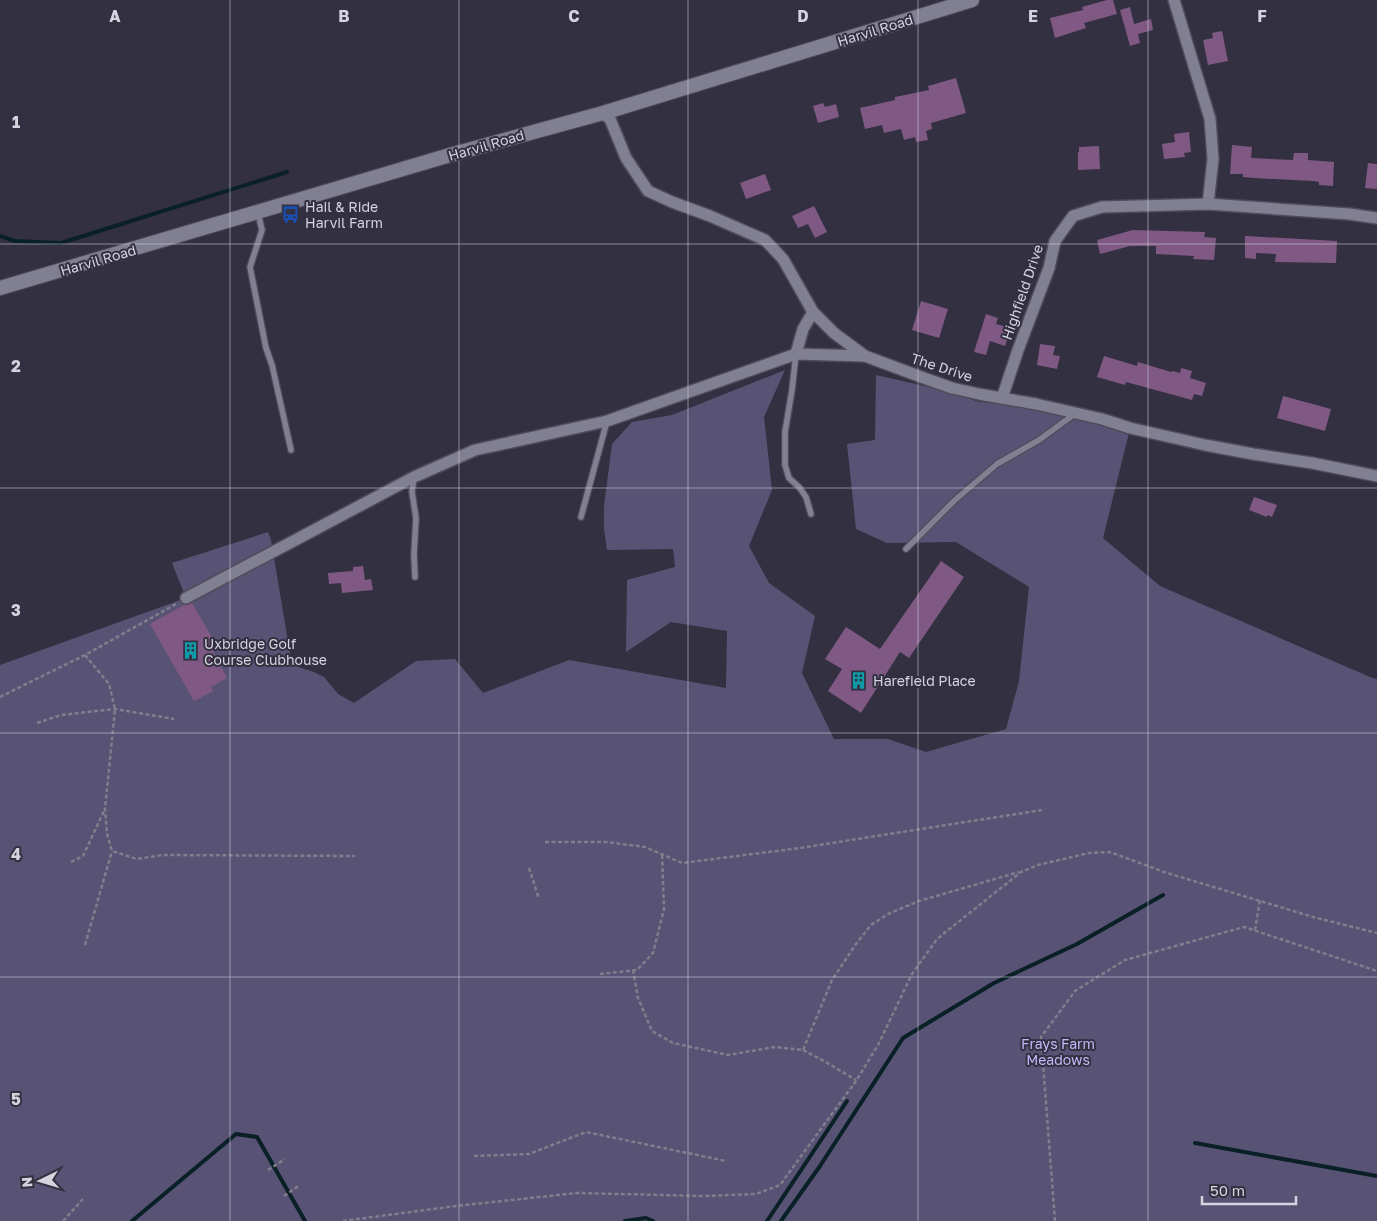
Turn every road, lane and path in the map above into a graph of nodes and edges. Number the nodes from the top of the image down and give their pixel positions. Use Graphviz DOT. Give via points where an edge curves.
graph roads {
  1 [pos="972,0"];
  2 [pos="1174,0"];
  3 [pos="603,112"];
  4 [pos="1208,204"];
  5 [pos="258,213"];
  6 [pos="1377,218"];
  7 [pos="0,288"];
  8 [pos="812,312"];
  9 [pos="796,354"];
  10 [pos="866,356"];
  11 [pos="1002,398"];
  12 [pos="1076,413"];
  13 [pos="607,421"];
  14 [pos="291,450"];
  15 [pos="1377,476"];
  16 [pos="414,477"];
  17 [pos="811,514"];
  18 [pos="581,517"];
  19 [pos="906,549"];
  20 [pos="415,577"];
  21 [pos="186,598"];
  22 [pos="85,655"];
  23 [pos="0,698"];
  24 [pos="115,708"];
  25 [pos="174,719"];
  26 [pos="37,724"];
  27 [pos="105,809"];
  28 [pos="1042,810"];
  29 [pos="545,842"];
  30 [pos="112,851"];
  31 [pos="662,854"];
  32 [pos="355,856"];
  33 [pos="71,862"];
  34 [pos="529,868"];
  35 [pos="1021,872"];
  36 [pos="540,899"];
  37 [pos="1260,900"];
  38 [pos="1255,930"];
  39 [pos="1377,933"];
  40 [pos="84,944"];
  41 [pos="633,970"];
  42 [pos="1377,971"];
  43 [pos="600,974"];
  44 [pos="803,1050"];
  45 [pos="856,1081"];
  46 [pos="474,1156"];
  47 [pos="285,1159"];
  48 [pos="726,1161"];
  49 [pos="268,1170"];
  50 [pos="300,1185"];
  51 [pos="284,1196"];
  52 [pos="83,1199"];
  53 [pos="63,1221"];
  54 [pos="343,1221"];
  55 [pos="1055,1221"];
  1 -- 3 [label="street, Harvil Road"];
  2 -- 4 [label="street" via="1210,119 1213,159"];
  3 -- 5 [label="street, Harvil Road"];
  3 -- 8 [label="street, The Drive" via="610,119 626,158 648,191 764,240 783,259"];
  4 -- 6 [label="street, Highfield Drive"];
  4 -- 11 [label="street, Highfield Drive" via="1102,207 1073,216 1055,241 1049,268"];
  5 -- 7 [label="street, Harvil Road"];
  5 -- 14 [label="lane" via="262,230 250,267"];
  8 -- 9 [label="street"];
  8 -- 10 [label="street, The Drive"];
  9 -- 10 [label="street"];
  9 -- 13 [label="street"];
  9 -- 17 [label="lane" via="785,465 789,478 806,498"];
  10 -- 11 [label="street, The Drive" via="952,388"];
  11 -- 12 [label="street, The Drive"];
  12 -- 15 [label="street, The Drive" via="1205,445"];
  12 -- 19 [label="lane" via="1039,440 997,464"];
  13 -- 16 [label="street" via="475,450"];
  13 -- 18 [label="lane"];
  16 -- 20 [label="lane"];
  16 -- 21 [label="street"];
  21 -- 22 [label="path"];
  22 -- 23 [label="path"];
  22 -- 24 [label="path" via="109,684"];
  24 -- 25 [label="path"];
  24 -- 26 [label="path" via="61,715"];
  24 -- 27 [label="path"];
  27 -- 30 [label="path"];
  27 -- 33 [label="path" via="83,856"];
  28 -- 31 [label="path" via="682,863"];
  29 -- 31 [label="path" via="606,842 645,847"];
  30 -- 32 [label="path" via="137,858 163,855"];
  30 -- 40 [label="path"];
  31 -- 41 [label="path" via="664,909 653,953 637,970"];
  34 -- 36 [label="path"];
  35 -- 37 [label="path" via="1089,853 1110,852 1164,872"];
  35 -- 44 [label="path" via="919,901 871,925 832,980"];
  35 -- 45 [label="path" via="937,939 912,974 878,1045"];
  37 -- 38 [label="path"];
  37 -- 39 [label="path"];
  38 -- 42 [label="path"];
  38 -- 55 [label="path" via="1244,927 1125,960 1075,991 1041,1037"];
  41 -- 43 [label="path"];
  41 -- 44 [label="path" via="638,998 652,1030 673,1043 728,1055 775,1048"];
  44 -- 45 [label="path"];
  45 -- 54 [label="path" via="780,1184 756,1194 576,1193"];
  46 -- 48 [label="path" via="530,1154 586,1132"];
  47 -- 49 [label="path"];
  50 -- 51 [label="path"];
  52 -- 53 [label="path"];
}
